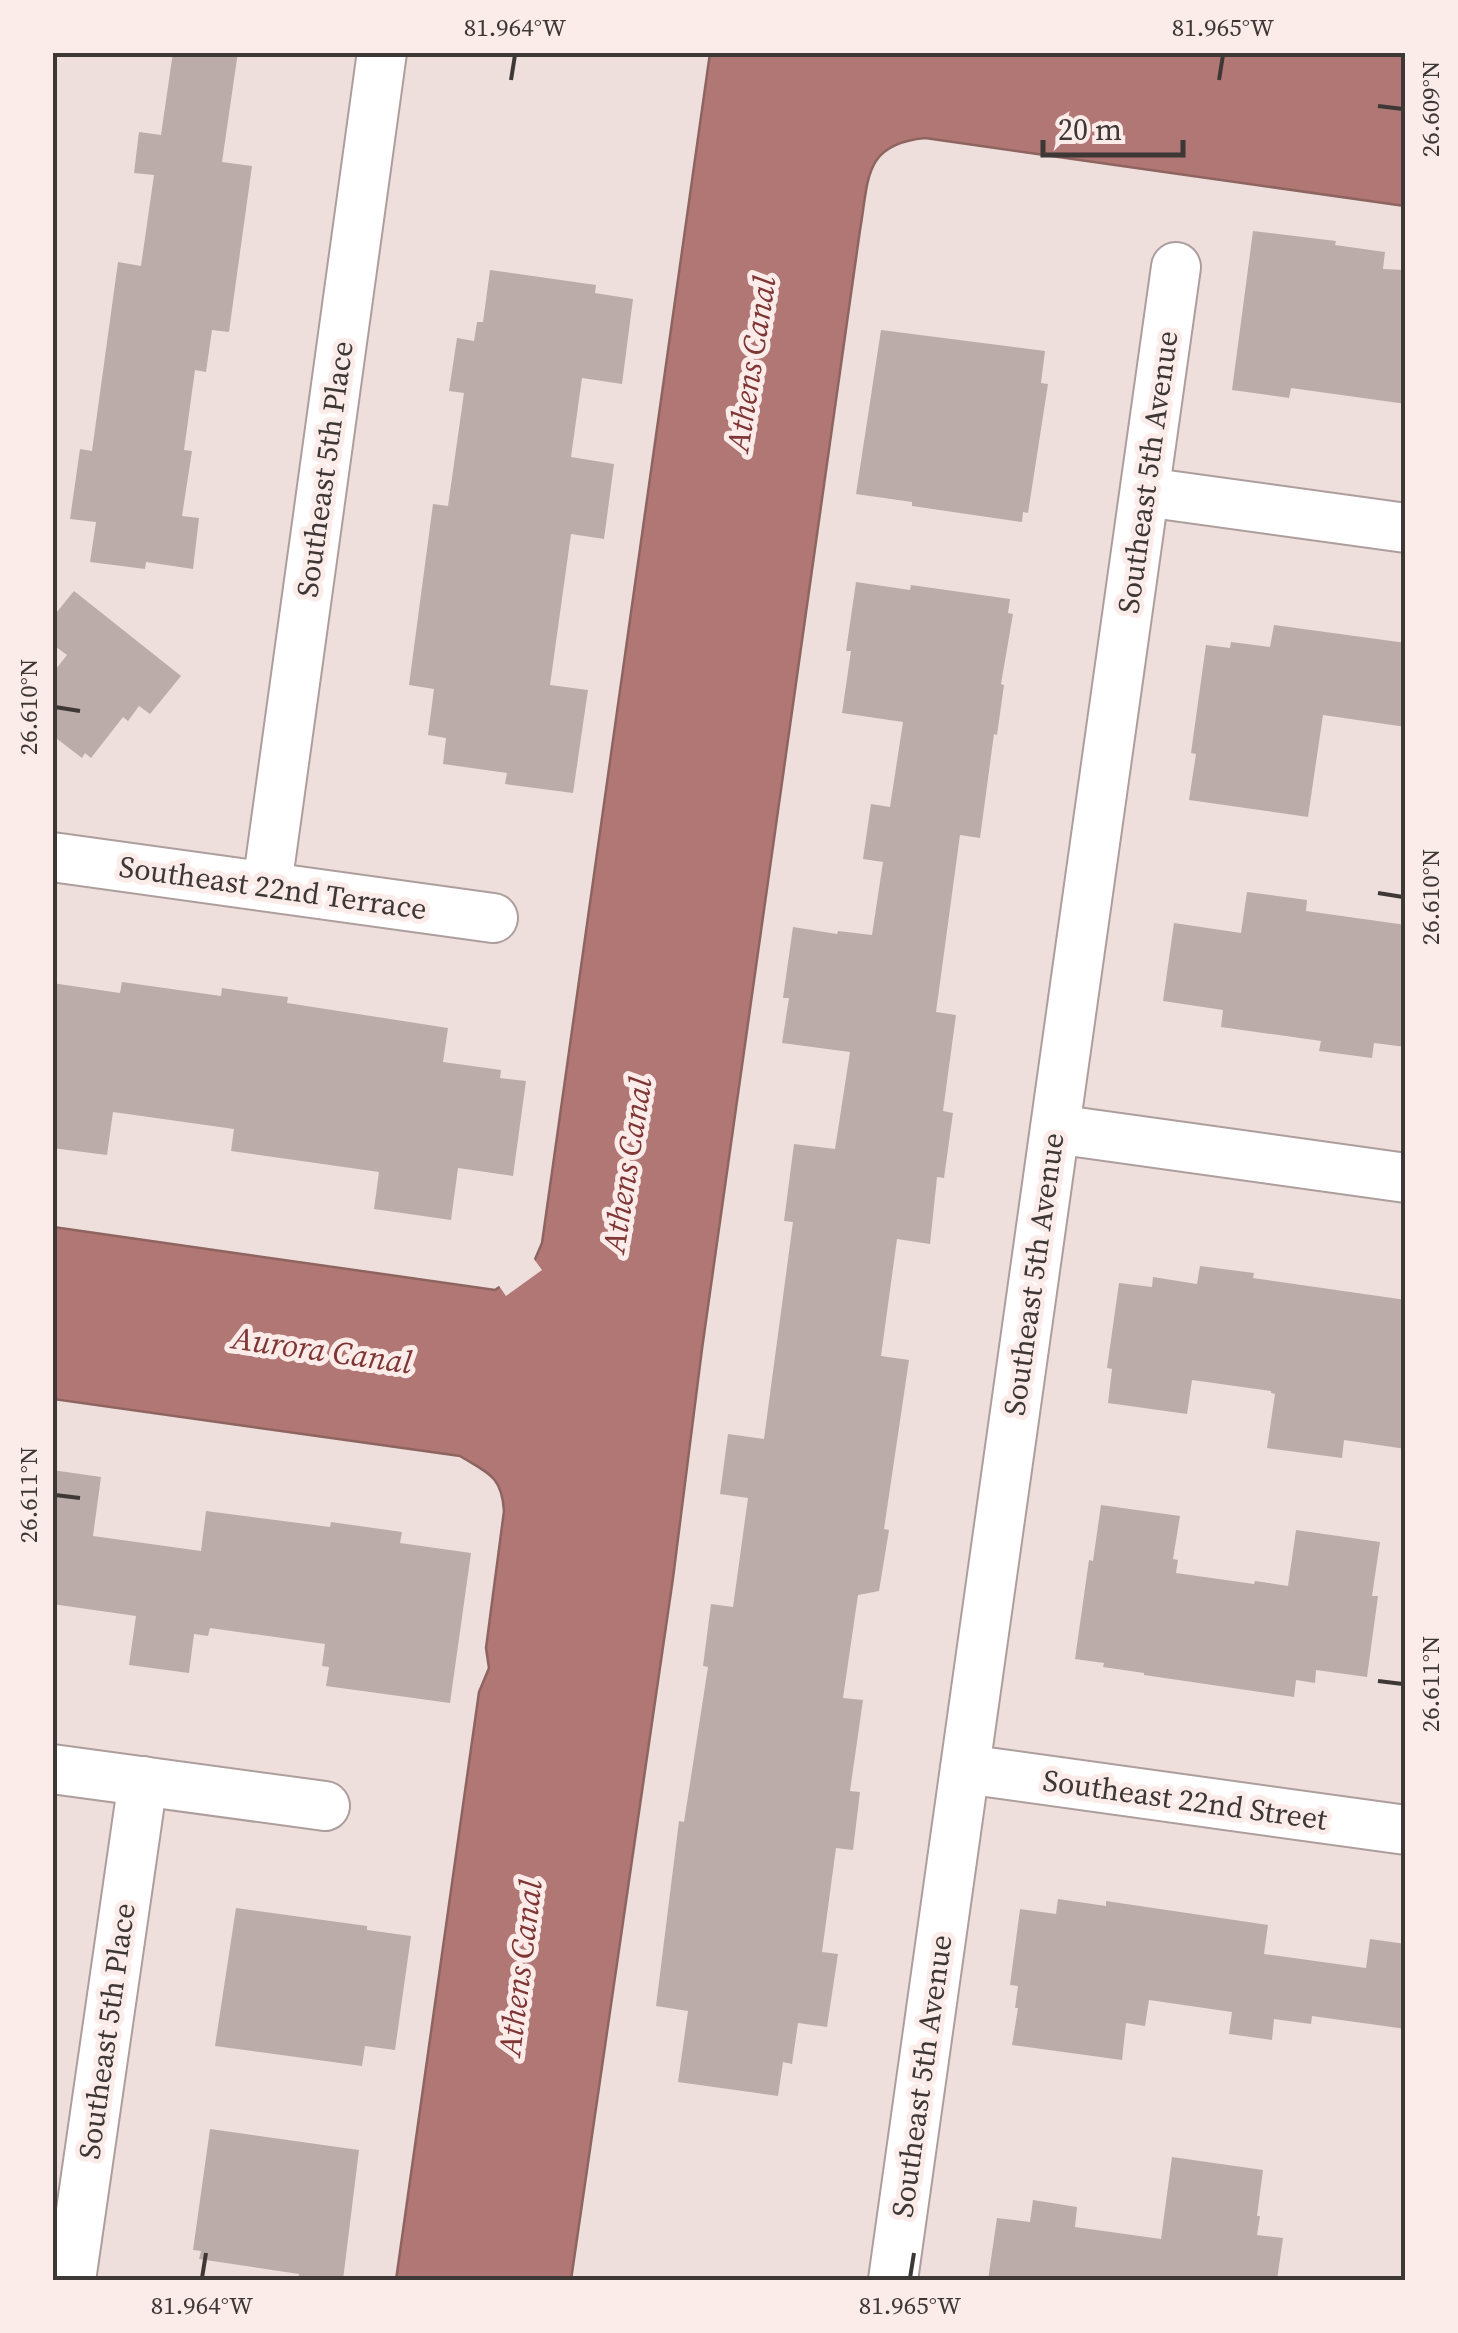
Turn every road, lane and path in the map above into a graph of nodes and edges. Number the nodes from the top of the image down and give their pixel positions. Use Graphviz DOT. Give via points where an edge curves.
graph roads {
  1 [pos="382,52"];
  2 [pos="1176,267"];
  3 [pos="1145,492"];
  4 [pos="1406,528"];
  5 [pos="52,857"];
  6 [pos="267,886"];
  7 [pos="493,918"];
  8 [pos="1055,1129"];
  9 [pos="1406,1178"];
  10 [pos="52,1768"];
  11 [pos="965,1769"];
  12 [pos="143,1781"];
  13 [pos="325,1806"];
  14 [pos="1406,1830"];
  15 [pos="71,2280"];
  16 [pos="894,2280"];
  1 -- 6 [label="street, Southeast 5th Place"];
  2 -- 3 [label="street, Southeast 5th Avenue"];
  3 -- 4 [label="street"];
  3 -- 8 [label="street, Southeast 5th Avenue"];
  5 -- 6 [label="street, Southeast 22nd Terrace"];
  6 -- 7 [label="street, Southeast 22nd Terrace"];
  8 -- 9 [label="street"];
  8 -- 11 [label="street, Southeast 5th Avenue"];
  10 -- 12 [label="street"];
  11 -- 14 [label="street, Southeast 22nd Street"];
  11 -- 16 [label="street, Southeast 5th Avenue"];
  12 -- 13 [label="street"];
  12 -- 15 [label="street, Southeast 5th Place"];
}
